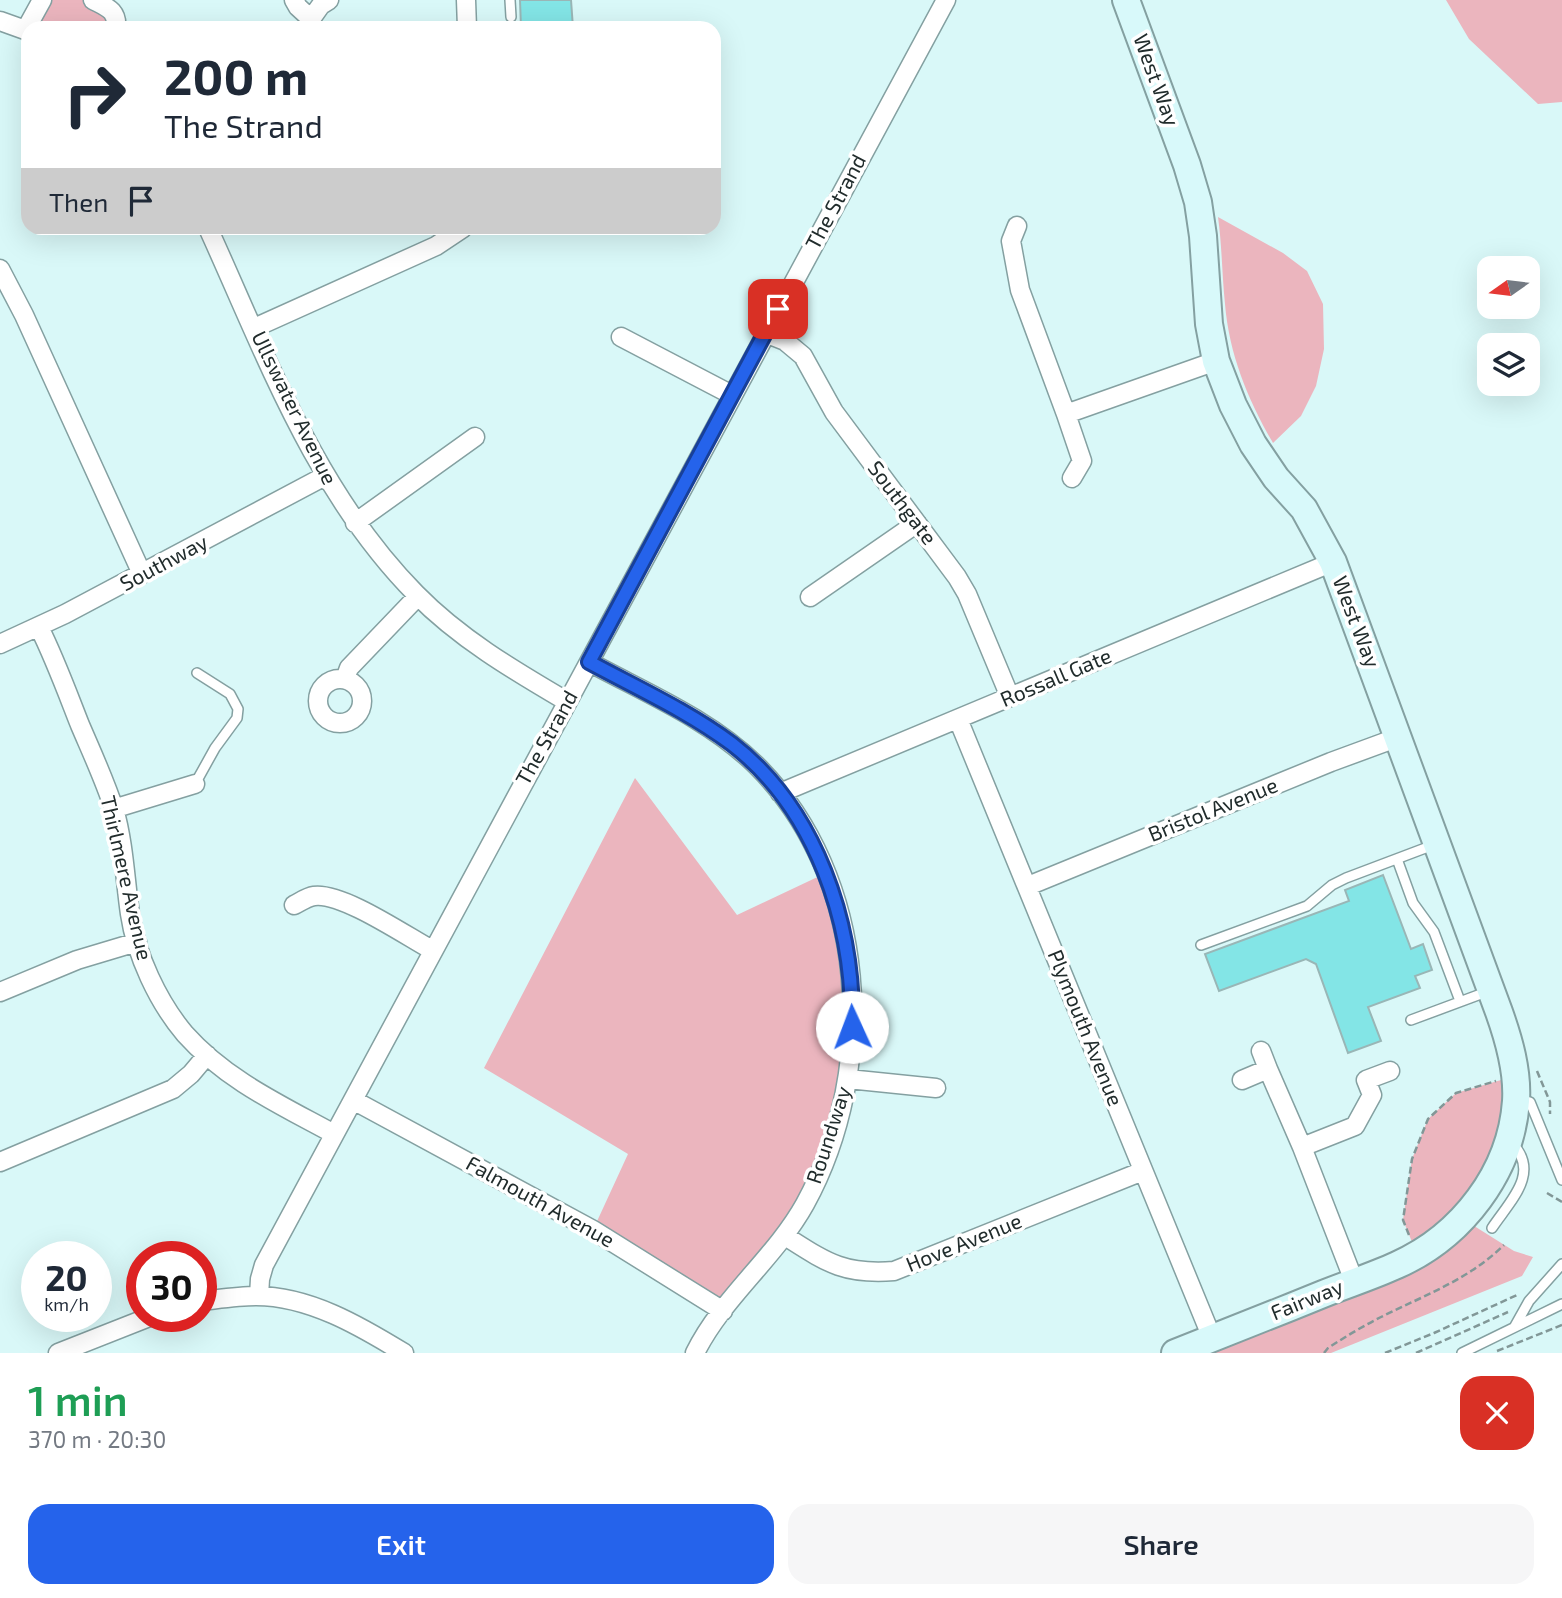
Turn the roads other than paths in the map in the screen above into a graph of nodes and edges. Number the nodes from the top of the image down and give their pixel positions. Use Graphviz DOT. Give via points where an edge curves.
graph roads {
  1 [pos="42,0"];
  2 [pos="93,0"];
  3 [pos="295,0"];
  4 [pos="329,0"];
  5 [pos="466,0"];
  6 [pos="510,0"];
  7 [pos="946,0"];
  8 [pos="1126,0"];
  9 [pos="511,17"];
  10 [pos="0,20"];
  11 [pos="32,21"];
  12 [pos="117,21"];
  13 [pos="308,21"];
  14 [pos="312,21"];
  15 [pos="467,21"];
  16 [pos="21,28"];
  17 [pos="1017,226"];
  18 [pos="211,235"];
  19 [pos="454,235"];
  20 [pos="0,269"];
  21 [pos="254,328"];
  22 [pos="765,333"];
  23 [pos="621,337"];
  24 [pos="1216,361"];
  25 [pos="732,395"];
  26 [pos="1066,414"];
  27 [pos="475,437"];
  28 [pos="325,476"];
  29 [pos="1072,478"];
  30 [pos="355,523"];
  31 [pos="917,523"];
  32 [pos="1333,562"];
  33 [pos="142,574"];
  34 [pos="418,596"];
  35 [pos="810,597"];
  36 [pos="39,627"];
  37 [pos="0,644"];
  38 [pos="589,662"];
  39 [pos="197,673"];
  40 [pos="345,679"];
  41 [pos="1010,697"];
  42 [pos="566,701"];
  43 [pos="958,719"];
  44 [pos="1399,737"];
  45 [pos="195,784"];
  46 [pos="780,793"];
  47 [pos="113,809"];
  48 [pos="1437,844"];
  49 [pos="1397,859"];
  50 [pos="1028,886"];
  51 [pos="294,905"];
  52 [pos="137,942"];
  53 [pos="1201,945"];
  54 [pos="432,950"];
  55 [pos="1492,990"];
  56 [pos="0,992"];
  57 [pos="1460,1001"];
  58 [pos="1411,1020"];
  59 [pos="1261,1051"];
  60 [pos="207,1055"];
  61 [pos="1268,1069"];
  62 [pos="1390,1071"];
  63 [pos="848,1079"];
  64 [pos="1515,1079"];
  65 [pos="1242,1080"];
  66 [pos="936,1088"];
  67 [pos="353,1100"];
  68 [pos="334,1133"];
  69 [pos="1508,1139"];
  70 [pos="1303,1147"];
  71 [pos="0,1161"];
  72 [pos="1143,1171"];
  73 [pos="1562,1180"];
  74 [pos="1492,1228"];
  75 [pos="785,1237"];
  76 [pos="1427,1248"];
  77 [pos="1562,1264"];
  78 [pos="1354,1281"];
  79 [pos="259,1296"];
  80 [pos="217,1300"];
  81 [pos="1562,1304"];
  82 [pos="723,1311"];
  83 [pos="126,1326"];
  84 [pos="1515,1326"];
  85 [pos="1212,1338"];
  86 [pos="58,1353"];
  87 [pos="404,1353"];
  88 [pos="695,1353"];
  89 [pos="1175,1353"];
  90 [pos="1462,1353"];
  1 -- 11 [label="street"];
  2 -- 12 [label="street" via="113,11"];
  3 -- 13 [label="street"];
  4 -- 14 [label="street"];
  5 -- 15 [label="street"];
  6 -- 9 [label="lane"];
  7 -- 22 [label="street, The Strand"];
  8 -- 24 [label="street, West Way" via="1198,202"];
  10 -- 16 [label="street"];
  17 -- 26 [label="street" via="1011,241 1014,268"];
  18 -- 21 [label="street, Ullswater Avenue"];
  19 -- 21 [label="street"];
  20 -- 33 [label="street"];
  21 -- 28 [label="street, Ullswater Avenue"];
  22 -- 25 [label="street, The Strand"];
  22 -- 31 [label="street, Southgate" via="785,341 803,356 834,412"];
  23 -- 25 [label="street"];
  24 -- 26 [label="street"];
  24 -- 32 [label="street, West Way" via="1253,444 1304,509"];
  25 -- 38 [label="street, The Strand"];
  26 -- 29 [label="street" via="1082,461"];
  27 -- 30 [label="street"];
  28 -- 30 [label="street, Ullswater Avenue"];
  28 -- 33 [label="street, Southway"];
  30 -- 34 [label="street, Ullswater Avenue"];
  31 -- 35 [label="street"];
  31 -- 41 [label="street, Southgate" via="967,594"];
  32 -- 41 [label="street, Rossall Gate"];
  32 -- 44 [label="street, West Way"];
  33 -- 36 [label="street, Southway"];
  34 -- 40 [label="street" via="349,668"];
  34 -- 42 [label="street, Ullswater Avenue" via="505,666"];
  36 -- 37 [label="street, Southway"];
  36 -- 47 [label="street, Thirlmere Avenue"];
  38 -- 42 [label="street, The Strand"];
  38 -- 46 [label="street, Roundway" via="713,730 757,766"];
  39 -- 45 [label="lane" via="230,694 238,709 237,718"];
  41 -- 43 [label="street, Rossall Gate"];
  42 -- 54 [label="street, The Strand"];
  43 -- 46 [label="street, Rossall Gate"];
  43 -- 50 [label="street, Plymouth Avenue"];
  44 -- 48 [label="street, West Way"];
  44 -- 50 [label="street, Bristol Avenue"];
  45 -- 47 [label="street"];
  46 -- 63 [label="street, Roundway" via="815,848 838,909 853,1011"];
  47 -- 52 [label="street, Thirlmere Avenue"];
  48 -- 49 [label="lane"];
  48 -- 55 [label="street, West Way"];
  49 -- 53 [label="lane" via="1332,885 1307,906"];
  49 -- 57 [label="lane" via="1413,903 1434,932"];
  50 -- 72 [label="street, Plymouth Avenue"];
  51 -- 54 [label="street" via="313,896 329,898"];
  52 -- 56 [label="street"];
  52 -- 60 [label="street, Thirlmere Avenue" via="164,1004"];
  54 -- 67 [label="street, The Strand"];
  55 -- 57 [label="lane"];
  55 -- 64 [label="street, West Way"];
  57 -- 58 [label="lane"];
  59 -- 61 [label="street"];
  60 -- 68 [label="street, Thirlmere Avenue" via="266,1098"];
  60 -- 71 [label="street" via="173,1089"];
  61 -- 65 [label="street"];
  61 -- 70 [label="street"];
  62 -- 70 [label="street" via="1366,1080 1372,1095 1354,1126"];
  63 -- 66 [label="street"];
  63 -- 75 [label="street, Roundway" via="822,1166"];
  64 -- 69 [label="street, West Way"];
  64 -- 73 [label="lane" via="1530,1102"];
  67 -- 68 [label="street, The Strand"];
  67 -- 82 [label="street, Falmouth Avenue" via="593,1230"];
  68 -- 79 [label="street, The Strand" via="264,1265"];
  69 -- 74 [label="lane" via="1526,1168 1524,1181"];
  69 -- 76 [label="street, West Way" via="1475,1206"];
  70 -- 78 [label="street"];
  72 -- 75 [label="street, Hove Avenue" via="894,1271 847,1270"];
  72 -- 85 [label="street, Plymouth Avenue"];
  75 -- 82 [label="street, Roundway"];
  76 -- 78 [label="street, Fairway" via="1399,1265"];
  77 -- 84 [label="lane" via="1529,1301"];
  78 -- 85 [label="street, Fairway"];
  79 -- 80 [label="street"];
  79 -- 87 [label="street" via="339,1317"];
  81 -- 84 [label="lane"];
  82 -- 88 [label="street, Roundway"];
  83 -- 86 [label="street"];
  84 -- 90 [label="lane"];
  85 -- 89 [label="street, Fairway"];
}
